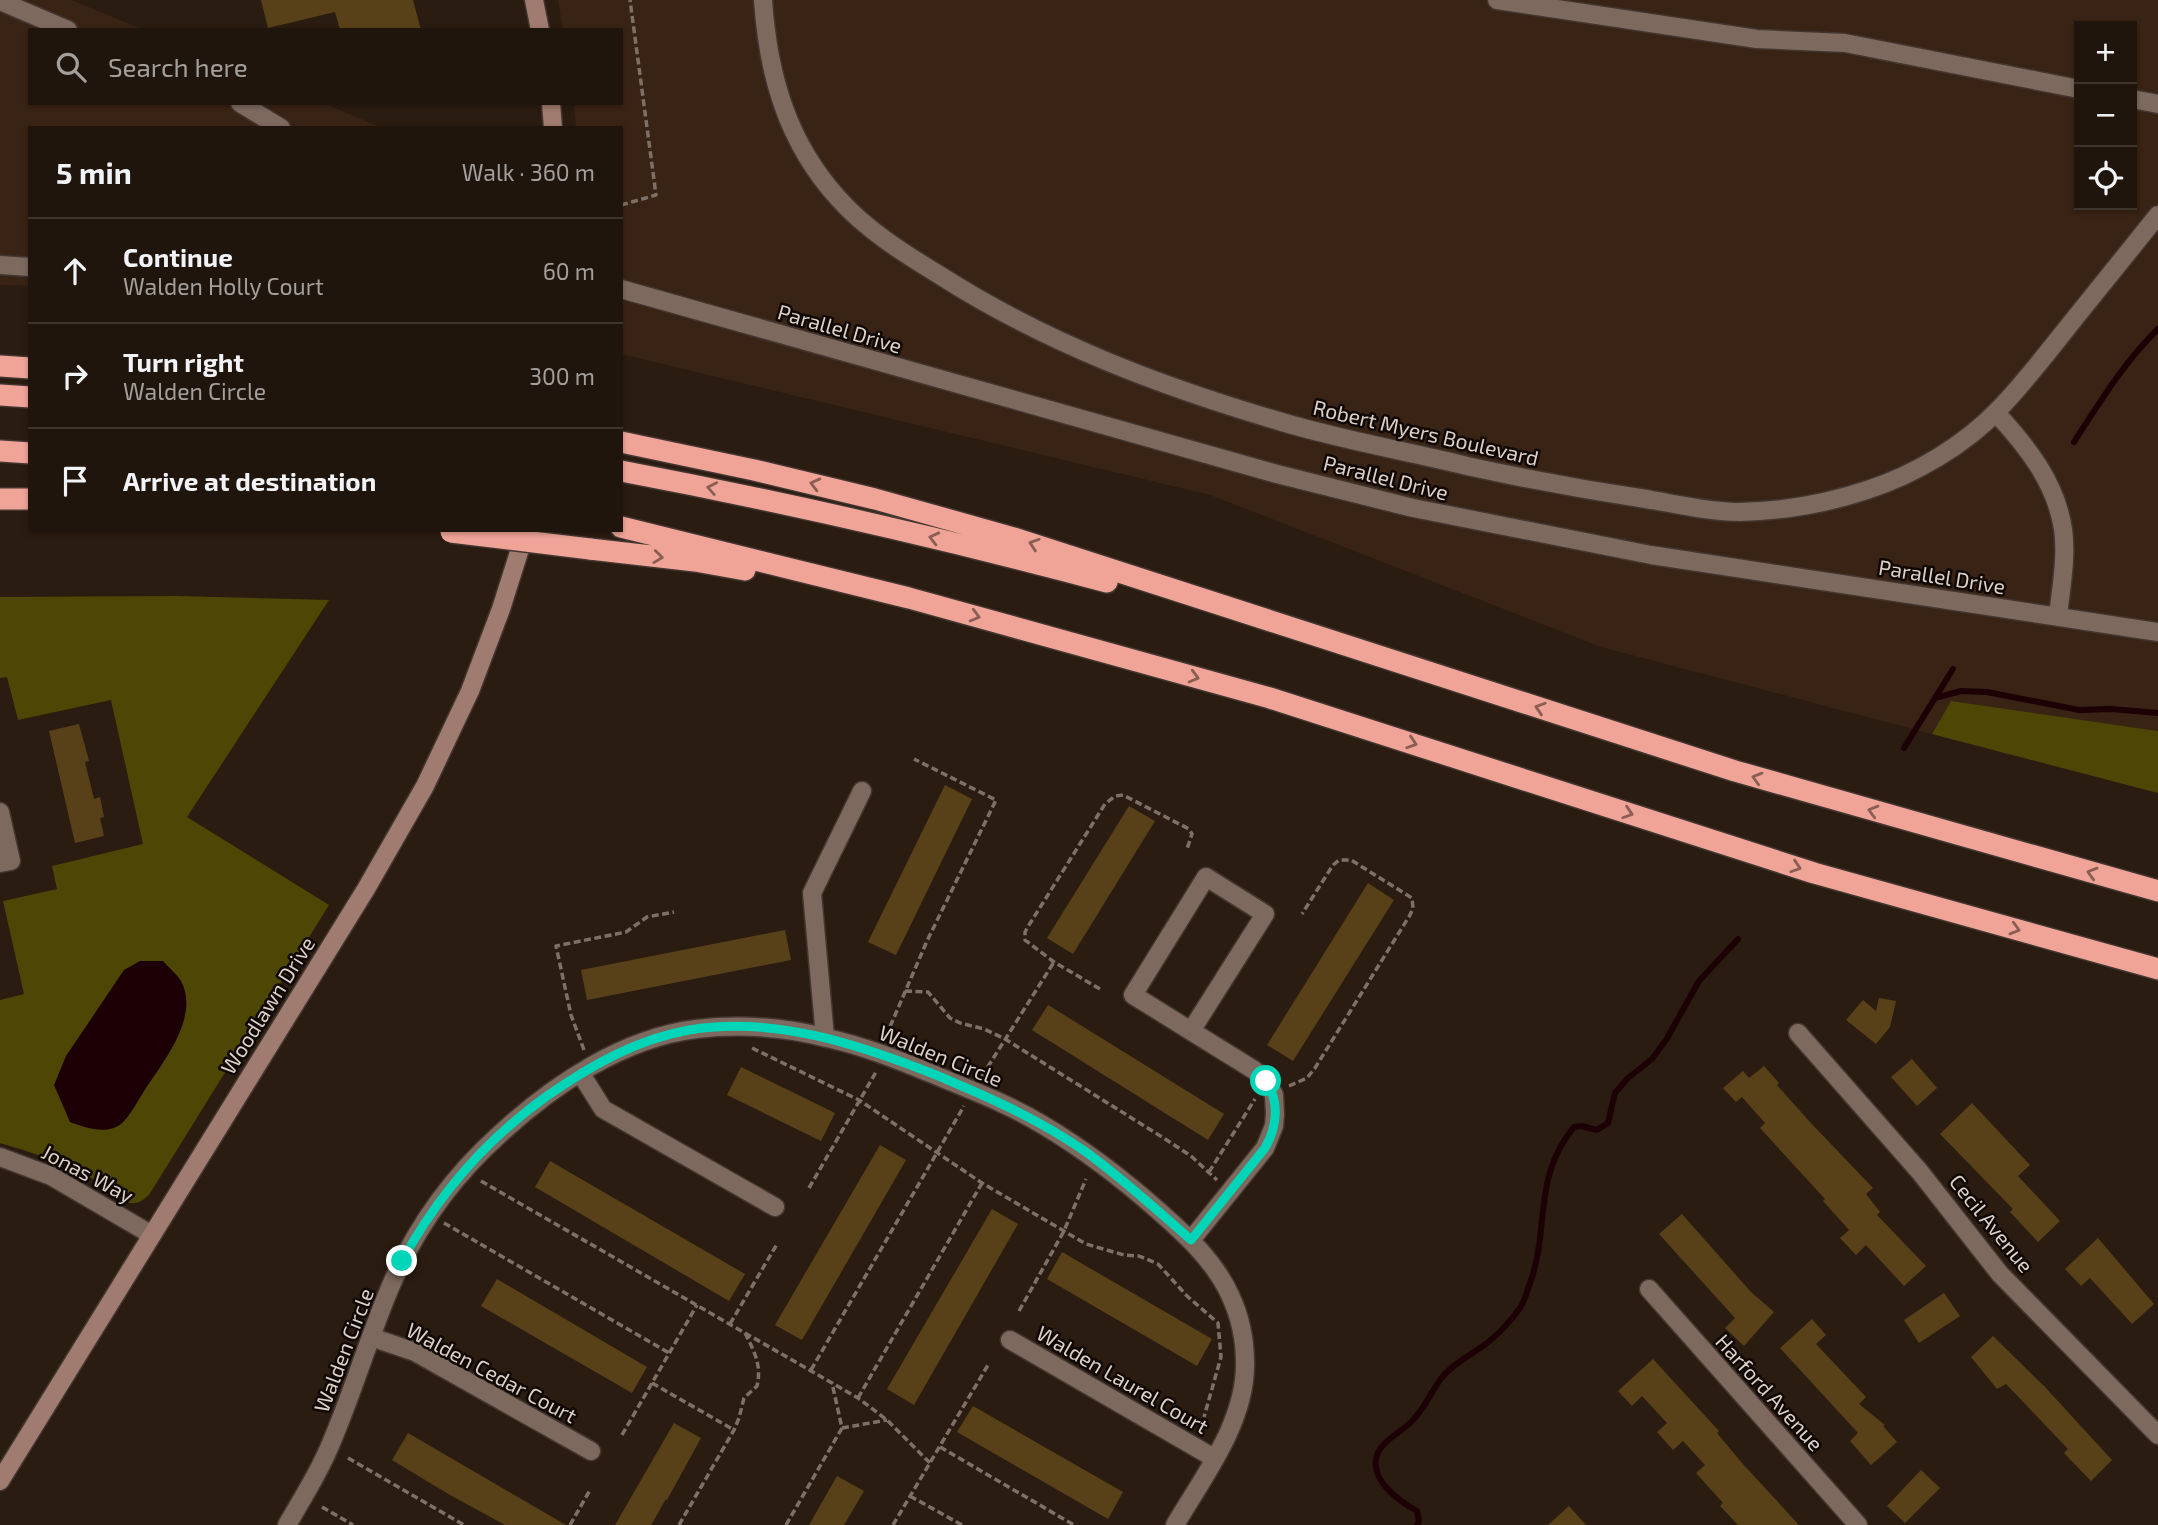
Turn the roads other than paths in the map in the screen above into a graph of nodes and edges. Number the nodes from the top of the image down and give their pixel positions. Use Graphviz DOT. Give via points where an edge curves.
graph roads {
  1 [pos="534,0"];
  2 [pos="763,0"];
  3 [pos="1497,0"];
  4 [pos="0,1"];
  5 [pos="63,28"];
  6 [pos="540,28"];
  7 [pos="2074,88"];
  8 [pos="2137,100"];
  9 [pos="2158,104"];
  10 [pos="243,105"];
  11 [pos="551,105"];
  12 [pos="278,126"];
  13 [pos="552,126"];
  14 [pos="2158,215"];
  15 [pos="0,265"];
  16 [pos="28,267"];
  17 [pos="623,290"];
  18 [pos="0,366"];
  19 [pos="28,368"];
  20 [pos="0,395"];
  21 [pos="28,397"];
  22 [pos="1996,413"];
  23 [pos="623,442"];
  24 [pos="0,451"];
  25 [pos="28,453"];
  26 [pos="623,471"];
  27 [pos="0,499"];
  28 [pos="28,499"];
  29 [pos="623,527"];
  30 [pos="452,532"];
  31 [pos="525,532"];
  32 [pos="909,598"];
  33 [pos="2058,616"];
  34 [pos="2158,632"];
  35 [pos="1309,633"];
  36 [pos="862,791"];
  37 [pos="0,813"];
  38 [pos="6,862"];
  39 [pos="2158,891"];
  40 [pos="2158,969"];
  41 [pos="1191,1031"];
  42 [pos="1798,1034"];
  43 [pos="825,1037"];
  44 [pos="580,1074"];
  45 [pos="0,1157"];
  46 [pos="775,1207"];
  47 [pos="152,1235"];
  48 [pos="1191,1240"];
  49 [pos="1648,1289"];
  50 [pos="371,1337"];
  51 [pos="1010,1340"];
  52 [pos="2158,1435"];
  53 [pos="591,1451"];
  54 [pos="1214,1458"];
  55 [pos="0,1481"];
  56 [pos="287,1525"];
  57 [pos="1175,1525"];
  58 [pos="1857,1525"];
  1 -- 6 [label="main road"];
  2 -- 22 [label="street, Robert Myers Boulevard" via="765,35 779,99 795,136 839,200 903,252 976,298 1029,327 1153,381 1286,423 1491,471 1734,512 1828,503 1874,489 1954,446"];
  3 -- 7 [label="street" via="1757,39 1844,43"];
  4 -- 5 [label="street"];
  8 -- 9 [label="street"];
  10 -- 12 [label="street"];
  11 -- 13 [label="main road"];
  14 -- 22 [label="street, Robert Myers Boulevard"];
  15 -- 16 [label="street"];
  17 -- 33 [label="street, Parallel Drive" via="1413,508 1651,555"];
  18 -- 19 [label="highway"];
  20 -- 21 [label="highway"];
  22 -- 33 [label="street" via="2039,466 2059,509 2064,560"];
  35 -- 23 [label="highway, one-way" via="1014,538 875,499"];
  24 -- 25 [label="highway"];
  35 -- 26 [label="highway, one-way" via="869,522"];
  27 -- 28 [label="highway"];
  29 -- 32 [label="highway"];
  30 -- 32 [label="highway, one-way, bridge" via="695,561"];
  31 -- 47 [label="main road, Woodlawn Drive" via="475,679 425,786"];
  32 -- 40 [label="highway, one-way" via="1270,698 1814,873"];
  33 -- 34 [label="street, Parallel Drive"];
  39 -- 35 [label="highway, one-way" via="1735,771"];
  36 -- 43 [label="street" via="812,893"];
  37 -- 38 [label="street"];
  41 -- 41 [label="street" via="1265,914 1206,877 1133,995"];
  41 -- 48 [label="street" via="1266,1081 1274,1095 1275,1114 1265,1148"];
  42 -- 52 [label="street, Cecil Avenue" via="1920,1172 2000,1274"];
  43 -- 44 [label="street, Walden Circle" via="762,1028 692,1030 639,1045"];
  43 -- 48 [label="street, Walden Circle" via="883,1054 1042,1124 1108,1169"];
  44 -- 46 [label="street" via="603,1109"];
  44 -- 50 [label="street, Walden Circle" via="500,1133 447,1190 402,1261"];
  45 -- 47 [label="street, Jonas Way" via="51,1176"];
  47 -- 55 [label="main road, Woodlawn Drive"];
  48 -- 54 [label="street, Walden Circle" via="1231,1296 1244,1347 1239,1404"];
  49 -- 58 [label="street, Harford Avenue"];
  50 -- 53 [label="street, Walden Cedar Court" via="415,1352"];
  50 -- 56 [label="street, Walden Circle" via="334,1436"];
  51 -- 54 [label="street, Walden Laurel Court"];
  54 -- 57 [label="street, Walden Circle"];
}
